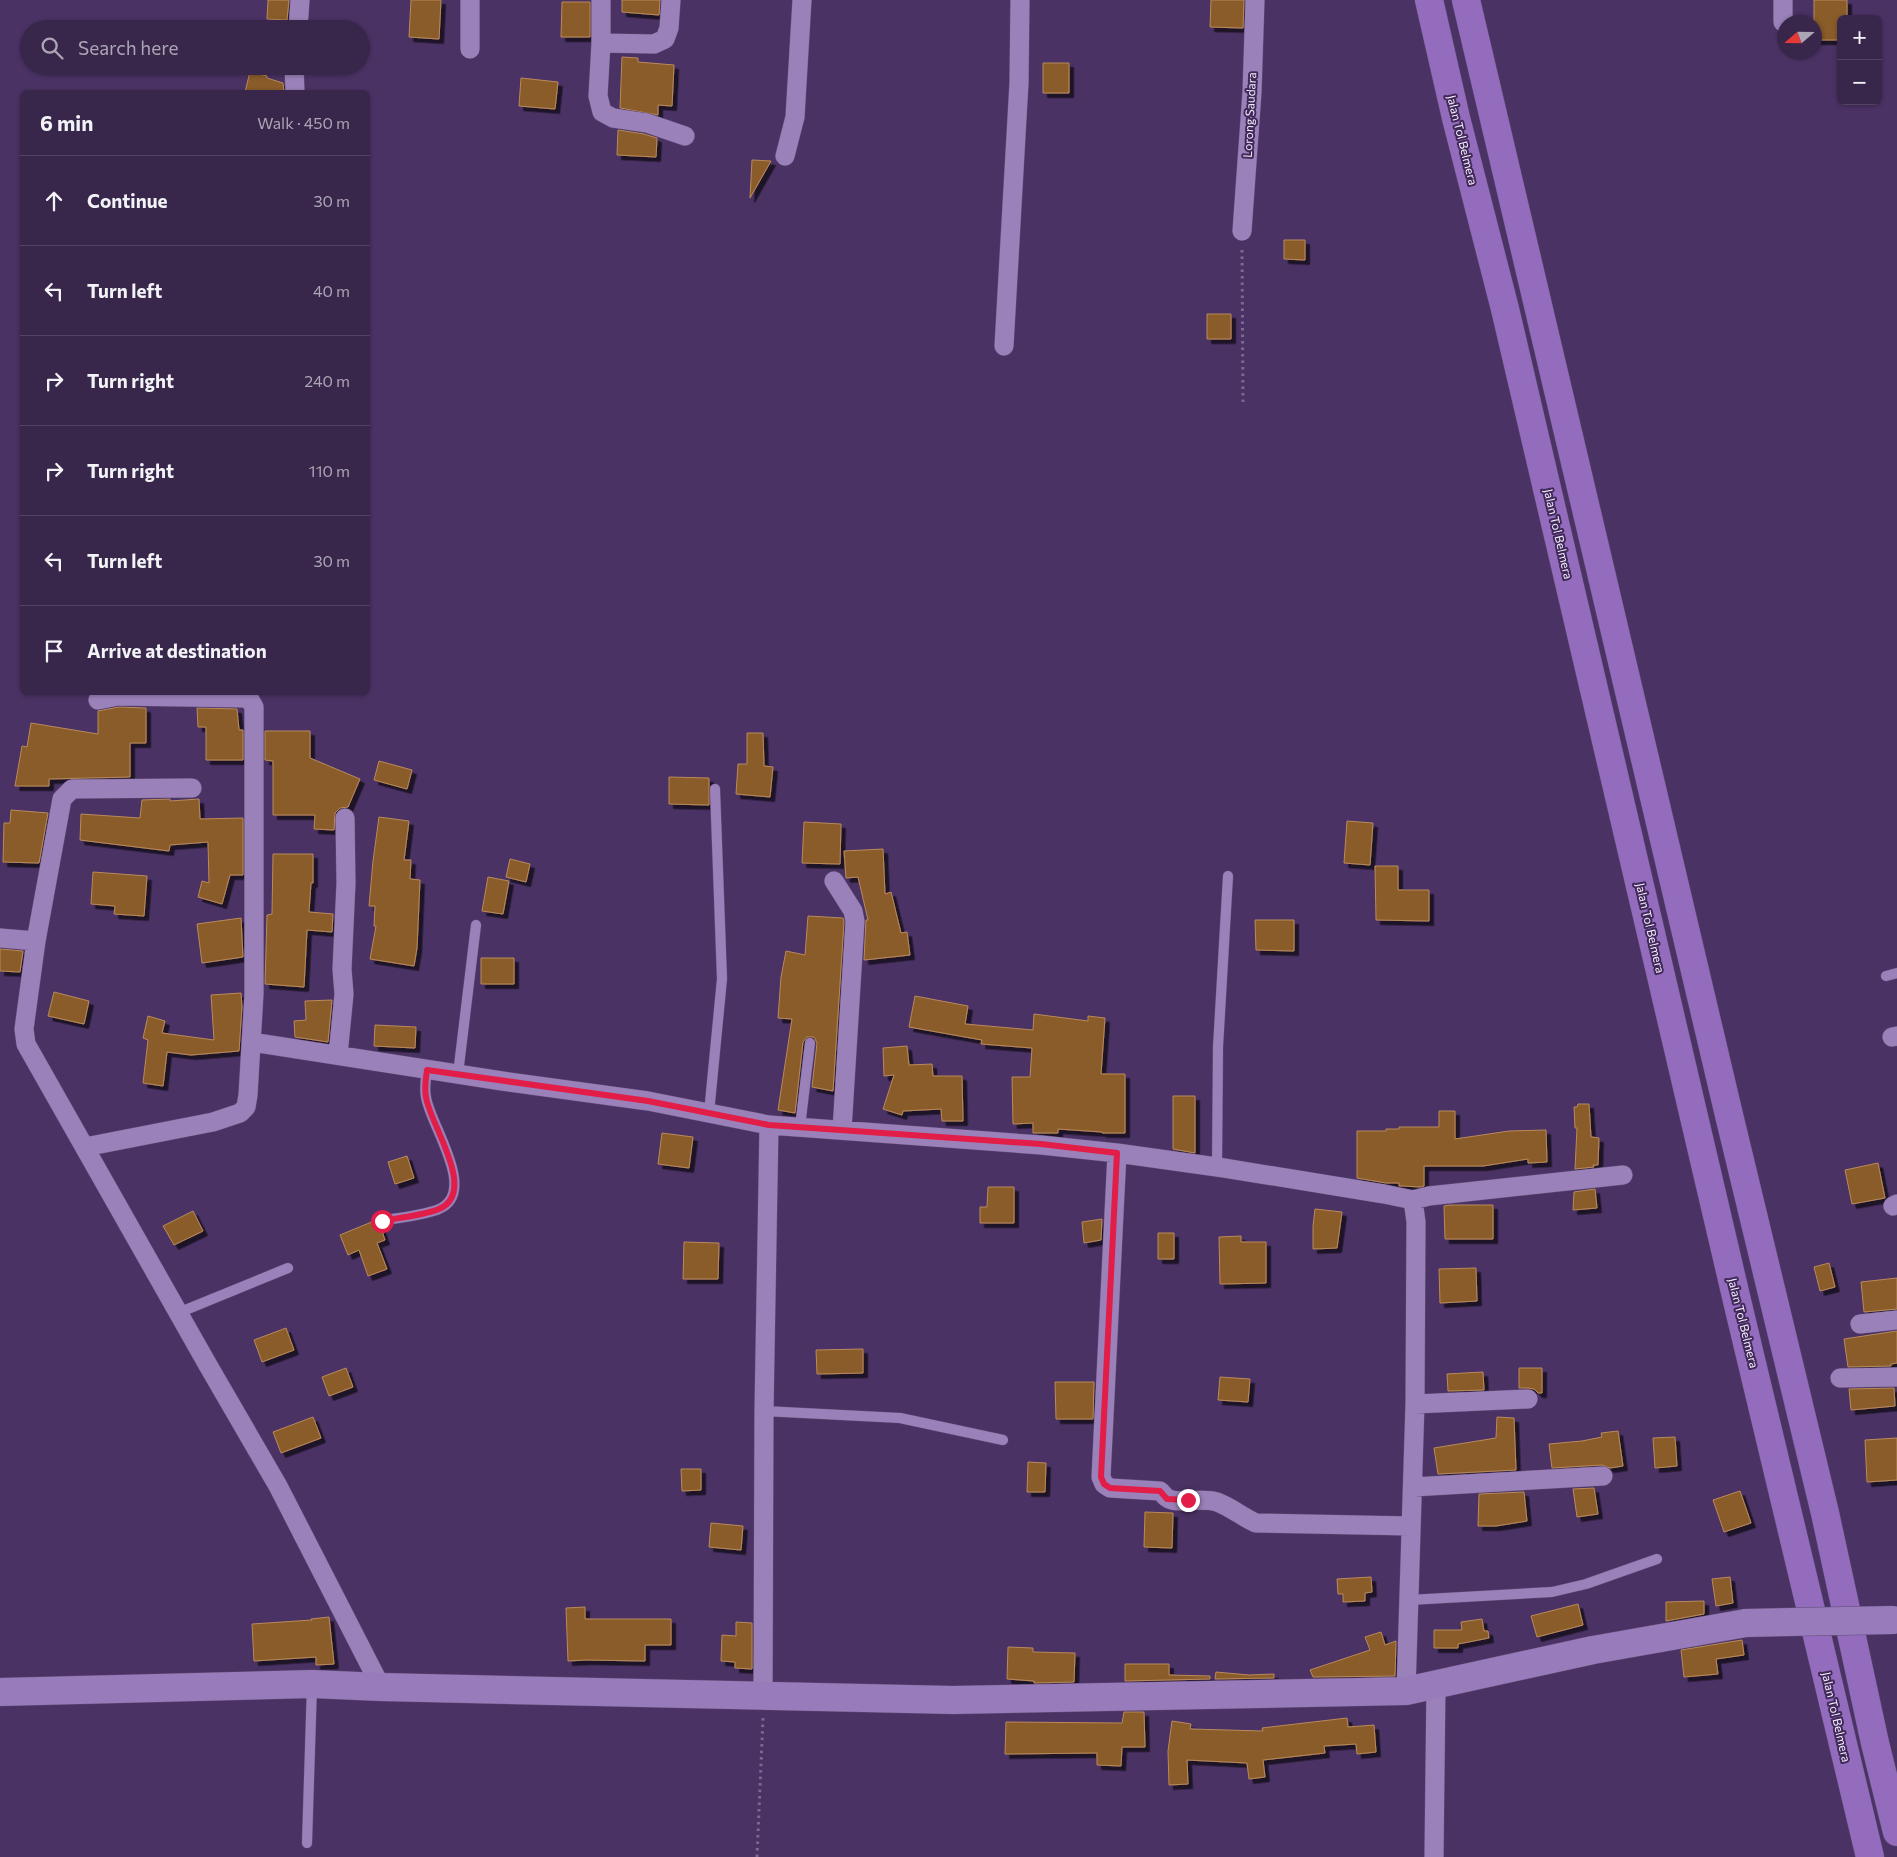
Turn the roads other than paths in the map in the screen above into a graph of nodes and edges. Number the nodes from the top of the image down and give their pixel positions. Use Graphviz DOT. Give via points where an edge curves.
graph roads {
  1 [pos="300,0"];
  2 [pos="470,0"];
  3 [pos="601,0"];
  4 [pos="671,0"];
  5 [pos="802,0"];
  6 [pos="1020,0"];
  7 [pos="1255,0"];
  8 [pos="1429,0"];
  9 [pos="1466,0"];
  10 [pos="1783,0"];
  11 [pos="1783,15"];
  12 [pos="299,20"];
  13 [pos="601,43"];
  14 [pos="470,49"];
  15 [pos="294,75"];
  16 [pos="295,90"];
  17 [pos="685,136"];
  18 [pos="785,156"];
  19 [pos="1242,231"];
  20 [pos="1004,346"];
  21 [pos="98,700"];
  22 [pos="192,788"];
  23 [pos="715,789"];
  24 [pos="345,818"];
  25 [pos="1228,876"];
  26 [pos="834,881"];
  27 [pos="476,925"];
  28 [pos="0,938"];
  29 [pos="36,941"];
  30 [pos="1897,973"];
  31 [pos="1886,976"];
  32 [pos="252,1042"];
  33 [pos="810,1043"];
  34 [pos="338,1055"];
  35 [pos="427,1070"];
  36 [pos="458,1074"];
  37 [pos="709,1113"];
  38 [pos="769,1125"];
  39 [pos="800,1127"];
  40 [pos="842,1130"];
  41 [pos="85,1148"];
  42 [pos="1117,1153"];
  43 [pos="1217,1167"];
  44 [pos="1623,1175"];
  45 [pos="1413,1200"];
  46 [pos="382,1221"];
  47 [pos="288,1268"];
  48 [pos="178,1313"];
  49 [pos="1897,1320"];
  50 [pos="1860,1324"];
  51 [pos="1897,1377"];
  52 [pos="1840,1378"];
  53 [pos="1528,1400"];
  54 [pos="1415,1404"];
  55 [pos="764,1411"];
  56 [pos="1003,1440"];
  57 [pos="1603,1476"];
  58 [pos="1413,1487"];
  59 [pos="1410,1526"];
  60 [pos="1657,1560"];
  61 [pos="1409,1600"];
  62 [pos="1895,1620"];
  63 [pos="312,1684"];
  64 [pos="1436,1684"];
  65 [pos="381,1687"];
  66 [pos="1406,1691"];
  67 [pos="0,1692"];
  68 [pos="763,1695"];
  69 [pos="1897,1832"];
  70 [pos="307,1843"];
  71 [pos="1434,1857"];
  72 [pos="1870,1857"];
  1 -- 12 [label="street"];
  2 -- 14 [label="street"];
  3 -- 13 [label="street"];
  4 -- 13 [label="street" via="665,39 654,44"];
  5 -- 18 [label="street" via="795,117"];
  6 -- 20 [label="street" via="1020,83"];
  7 -- 19 [label="street, Lorong Saudara"];
  8 -- 72 [label="highway, Jalan Tol Belmera" via="1505,309"];
  9 -- 69 [label="highway" via="1825,1513"];
  10 -- 11 [label="street"];
  13 -- 17 [label="street" via="598,96 602,112 613,118 647,123"];
  15 -- 16 [label="street"];
  21 -- 32 [label="street" via="118,696 245,698 254,707"];
  22 -- 29 [label="street" via="72,789 62,799"];
  23 -- 37 [label="lane" via="722,979"];
  24 -- 34 [label="street" via="344,994"];
  25 -- 43 [label="lane" via="1218,1047"];
  26 -- 40 [label="street" via="853,911 855,921"];
  27 -- 36 [label="lane"];
  28 -- 29 [label="street"];
  29 -- 41 [label="street" via="24,1029 26,1044"];
  30 -- 31 [label="lane"];
  32 -- 34 [label="street"];
  32 -- 41 [label="street" via="246,1107 240,1113 213,1122"];
  33 -- 39 [label="lane"];
  34 -- 35 [label="street"];
  35 -- 36 [label="street"];
  35 -- 46 [label="lane" via="426,1097 452,1165 452,1194 449,1202 439,1209"];
  36 -- 37 [label="street"];
  37 -- 38 [label="street"];
  38 -- 39 [label="street"];
  38 -- 55 [label="street"];
  39 -- 40 [label="street"];
  40 -- 42 [label="street" via="1041,1144"];
  41 -- 48 [label="street"];
  42 -- 43 [label="street"];
  42 -- 59 [label="street" via="1101,1477 1104,1484 1110,1488 1160,1491 1172,1500 1216,1502 1256,1523"];
  43 -- 45 [label="street"];
  44 -- 45 [label="street"];
  45 -- 54 [label="street" via="1416,1222"];
  47 -- 48 [label="lane"];
  48 -- 65 [label="street" via="278,1486"];
  49 -- 50 [label="street"];
  51 -- 52 [label="street"];
  53 -- 54 [label="street"];
  54 -- 58 [label="street"];
  55 -- 56 [label="lane" via="900,1418"];
  55 -- 68 [label="street"];
  57 -- 58 [label="street"];
  58 -- 59 [label="street"];
  59 -- 61 [label="street"];
  60 -- 61 [label="lane" via="1552,1592"];
  61 -- 66 [label="street"];
  62 -- 64 [label="street, bridge" via="1746,1623 1593,1650"];
  63 -- 65 [label="street"];
  63 -- 67 [label="street"];
  63 -- 70 [label="lane"];
  64 -- 66 [label="street"];
  64 -- 71 [label="street"];
  65 -- 68 [label="street"];
  66 -- 68 [label="street" via="953,1700"];
}
